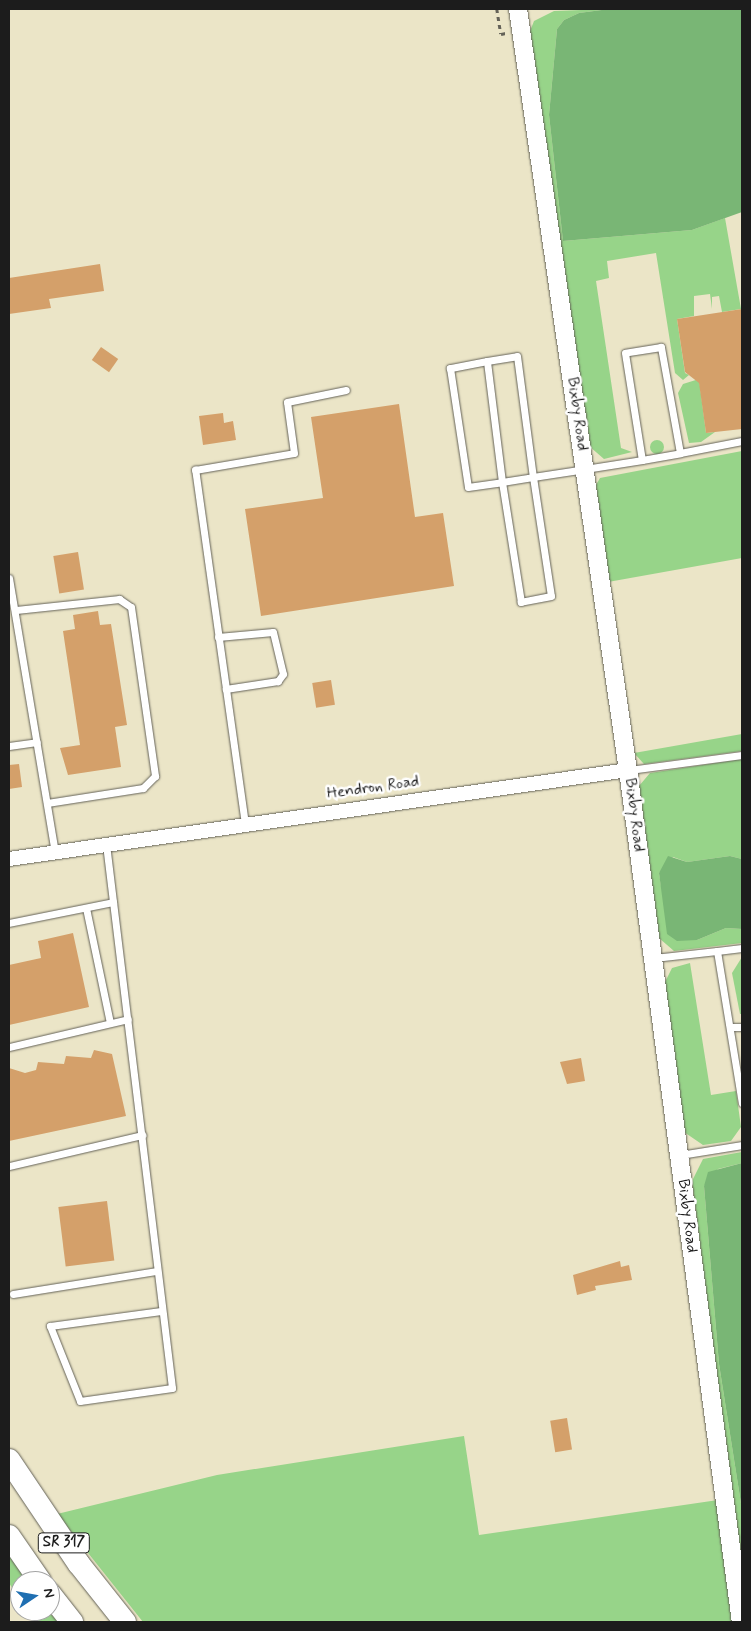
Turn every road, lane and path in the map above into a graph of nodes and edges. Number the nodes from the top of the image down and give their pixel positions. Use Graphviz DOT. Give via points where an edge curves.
graph roads {
  1 [pos="519,9"];
  2 [pos="487,361"];
  3 [pos="346,390"];
  4 [pos="742,442"];
  5 [pos="680,453"];
  6 [pos="642,460"];
  7 [pos="585,469"];
  8 [pos="533,477"];
  9 [pos="502,482"];
  10 [pos="9,578"];
  11 [pos="16,610"];
  12 [pos="218,637"];
  13 [pos="226,689"];
  14 [pos="37,742"];
  15 [pos="9,746"];
  16 [pos="742,756"];
  17 [pos="628,770"];
  18 [pos="47,803"];
  19 [pos="245,824"];
  20 [pos="106,844"];
  21 [pos="55,852"];
  22 [pos="9,859"];
  23 [pos="113,902"];
  24 [pos="86,908"];
  25 [pos="9,923"];
  26 [pos="742,948"];
  27 [pos="717,951"];
  28 [pos="653,958"];
  29 [pos="128,1019"];
  30 [pos="110,1024"];
  31 [pos="730,1027"];
  32 [pos="742,1027"];
  33 [pos="9,1047"];
  34 [pos="742,1103"];
  35 [pos="142,1135"];
  36 [pos="742,1146"];
  37 [pos="680,1155"];
  38 [pos="9,1166"];
  39 [pos="157,1270"];
  40 [pos="13,1294"];
  41 [pos="161,1311"];
  42 [pos="9,1460"];
  43 [pos="9,1536"];
  44 [pos="33,1571"];
  45 [pos="60,1607"];
  46 [pos="72,1622"];
  47 [pos="125,1622"];
  48 [pos="741,1622"];
  1 -- 7 [label="street, Bixby Road"];
  2 -- 8 [label="lane" via="517,356"];
  2 -- 9 [label="lane"];
  2 -- 9 [label="lane" via="450,368 468,486"];
  3 -- 12 [label="lane" via="287,402 294,453 194,470"];
  4 -- 5 [label="lane"];
  5 -- 6 [label="lane"];
  5 -- 6 [label="lane" via="660,347 625,353"];
  6 -- 7 [label="lane"];
  7 -- 8 [label="lane"];
  7 -- 17 [label="street, Bixby Road"];
  8 -- 9 [label="lane"];
  8 -- 9 [label="lane" via="551,596 521,602"];
  10 -- 11 [label="lane"];
  11 -- 14 [label="lane"];
  11 -- 18 [label="lane" via="119,599 131,607 155,776 143,788"];
  12 -- 13 [label="lane"];
  12 -- 13 [label="lane" via="273,632 283,674 278,680"];
  13 -- 19 [label="lane"];
  14 -- 15 [label="lane"];
  14 -- 18 [label="lane"];
  16 -- 17 [label="lane, Hendron Road"];
  17 -- 19 [label="street, Hendron Road"];
  17 -- 28 [label="street, Bixby Road"];
  18 -- 21 [label="lane"];
  19 -- 20 [label="street, Hendron Road"];
  20 -- 21 [label="street, Hendron Road"];
  20 -- 23 [label="lane"];
  21 -- 22 [label="street, Hendron Road"];
  23 -- 24 [label="lane"];
  23 -- 29 [label="lane"];
  24 -- 25 [label="lane"];
  24 -- 30 [label="lane"];
  26 -- 27 [label="lane"];
  27 -- 28 [label="lane"];
  27 -- 31 [label="lane"];
  28 -- 37 [label="street, Bixby Road"];
  29 -- 30 [label="lane"];
  29 -- 35 [label="lane"];
  30 -- 33 [label="lane"];
  31 -- 32 [label="lane"];
  31 -- 34 [label="lane"];
  35 -- 38 [label="lane"];
  35 -- 39 [label="lane"];
  36 -- 37 [label="lane"];
  37 -- 48 [label="street, Bixby Road"];
  39 -- 40 [label="lane"];
  39 -- 41 [label="lane"];
  41 -- 41 [label="lane" via="172,1388 80,1401 50,1326"];
  42 -- 47 [label="main road, SR 317" via="79,1564"];
  43 -- 44 [label="main road, SR 317"];
  45 -- 46 [label="main road"];
}
